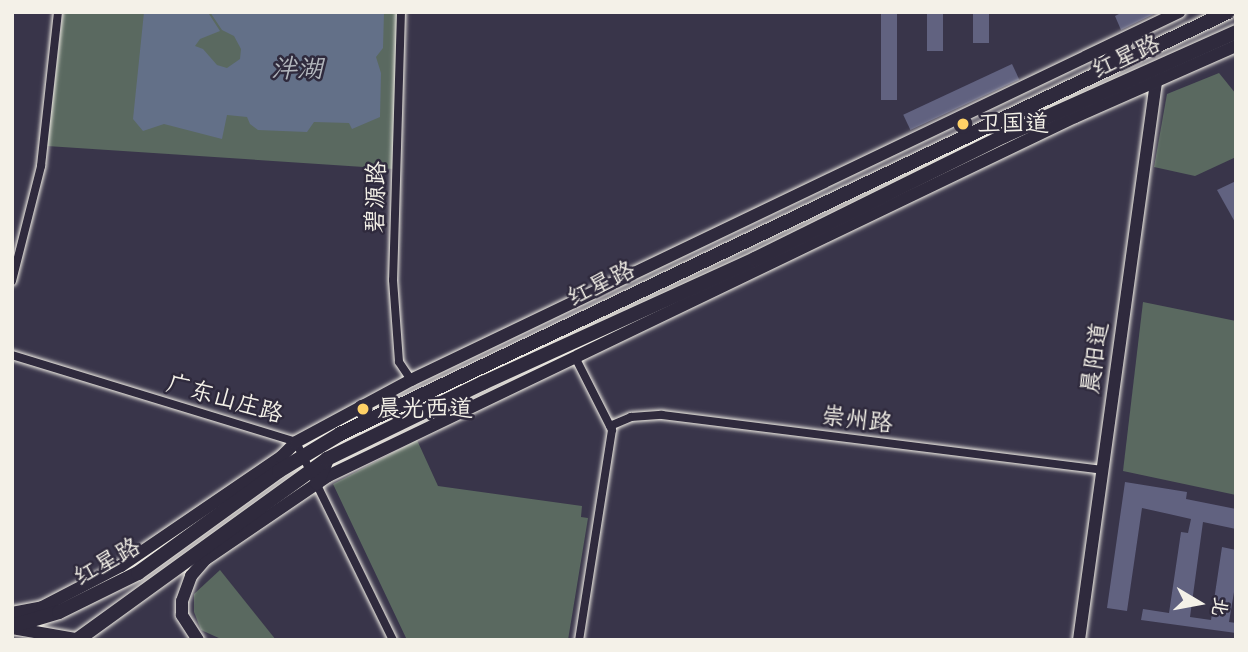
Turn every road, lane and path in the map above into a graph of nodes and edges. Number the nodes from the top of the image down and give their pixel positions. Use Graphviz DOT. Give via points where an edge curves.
graph roads {
  1 [pos="58,12"];
  2 [pos="401,12"];
  3 [pos="1180,12"];
  4 [pos="1227,12"];
  5 [pos="1236,32"];
  6 [pos="1236,46"];
  7 [pos="1115,54"];
  8 [pos="1161,67"];
  9 [pos="1156,82"];
  10 [pos="1109,89"];
  11 [pos="1132,92"];
  12 [pos="12,281"];
  13 [pos="12,355"];
  14 [pos="575,357"];
  15 [pos="411,380"];
  16 [pos="610,426"];
  17 [pos="299,449"];
  18 [pos="281,457"];
  19 [pos="1099,470"];
  20 [pos="313,477"];
  21 [pos="214,548"];
  22 [pos="193,557"];
  23 [pos="191,576"];
  24 [pos="12,614"];
  25 [pos="12,627"];
  26 [pos="79,640"];
  27 [pos="198,640"];
  28 [pos="393,640"];
  29 [pos="579,640"];
  30 [pos="1073,640"];
  31 [pos="1079,640"];
  1 -- 12 [label="street" via="41,166"];
  2 -- 15 [label="street, 碧源路" via="393,280 399,362"];
  3 -- 7 [label="main road" via="1138,31"];
  4 -- 7 [label="highway, 红星路" via="1147,50"];
  5 -- 8 [label="highway, 红星路"];
  6 -- 9 [label="main road"];
  7 -- 15 [label="main road"];
  7 -- 17 [label="highway, 红星路" via="1093,74 340,434"];
  8 -- 9 [label="main road, 晨阳道"];
  8 -- 10 [label="highway, 红星路"];
  9 -- 11 [label="main road"];
  9 -- 19 [label="main road, 晨阳道"];
  10 -- 11 [label="highway"];
  10 -- 20 [label="highway, 红星路" via="327,459"];
  11 -- 14 [label="main road"];
  11 -- 19 [label="main road, 晨阳道" via="1146,108"];
  13 -- 17 [label="street, 广东山庄路"];
  14 -- 16 [label="street"];
  14 -- 20 [label="main road"];
  15 -- 17 [label="main road"];
  16 -- 19 [label="street, 崇州路" via="631,417 662,415"];
  16 -- 29 [label="street"];
  17 -- 18 [label="highway"];
  17 -- 20 [label="street, 广东山庄路"];
  17 -- 25 [label="highway, 红星路" via="181,545 138,573 84,602"];
  18 -- 24 [label="main road" via="102,578 41,607"];
  19 -- 30 [label="main road, 晨阳道"];
  19 -- 31 [label="main road, 晨阳道"];
  20 -- 21 [label="highway, 红星路"];
  20 -- 28 [label="street, 广东山庄路"];
  21 -- 22 [label="highway, 红星路"];
  21 -- 23 [label="main road"];
  22 -- 23 [label="main road"];
  22 -- 26 [label="highway, 红星路"];
  23 -- 27 [label="main road" via="182,615"];
  25 -- 26 [label="main road"];
}
